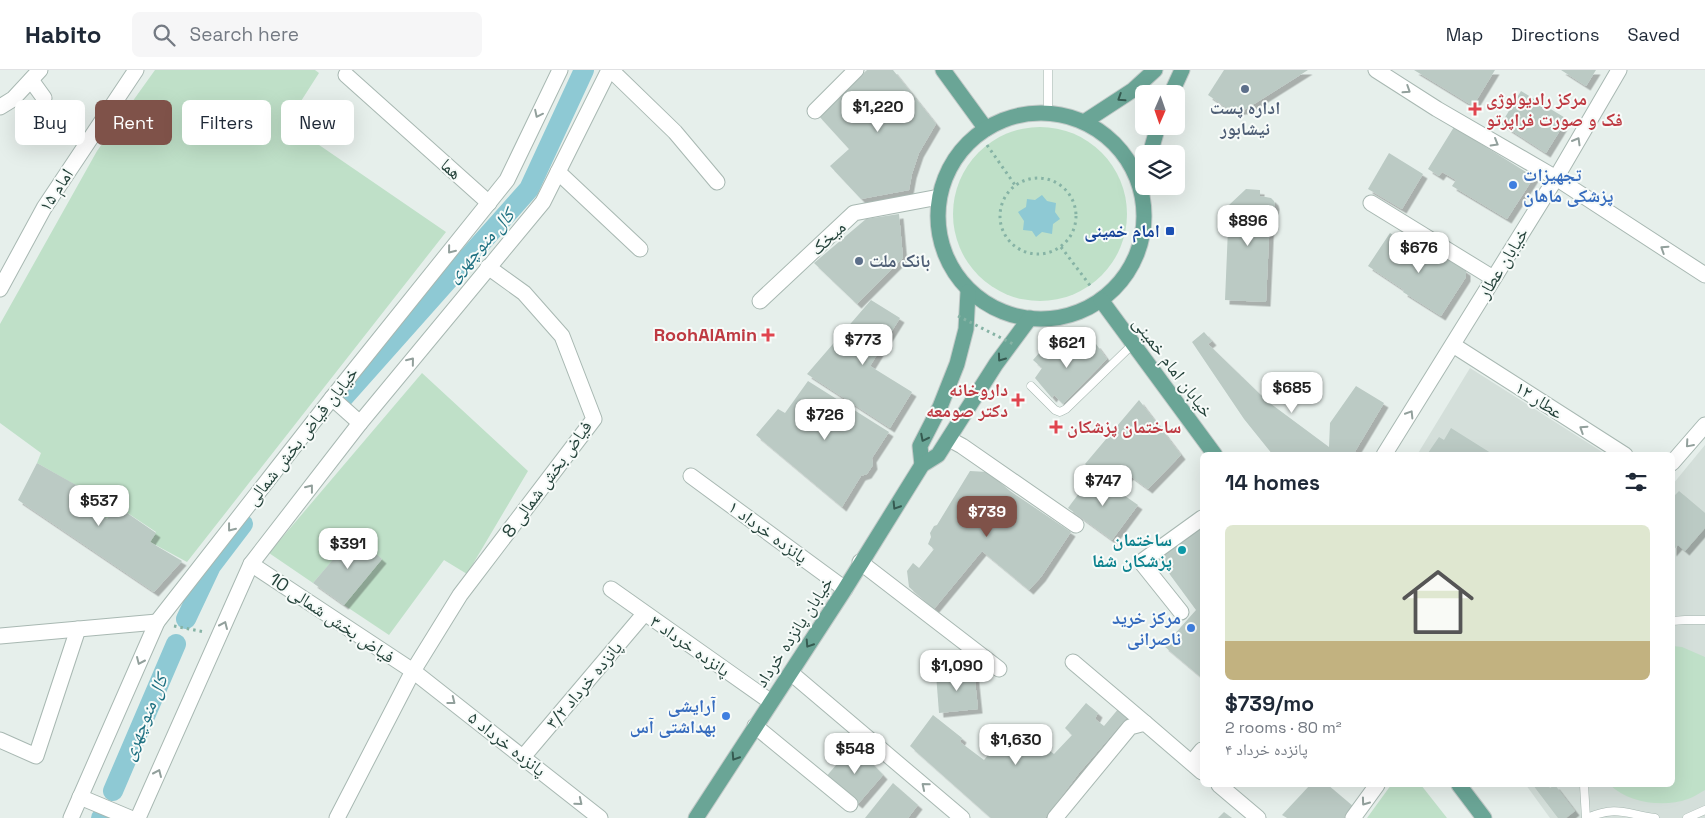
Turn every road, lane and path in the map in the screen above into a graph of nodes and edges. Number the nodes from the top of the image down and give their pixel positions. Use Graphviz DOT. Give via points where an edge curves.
graph roads {
  1 [pos="136,70"];
  2 [pos="560,70"];
  3 [pos="610,70"];
  4 [pos="856,70"];
  5 [pos="943,70"];
  6 [pos="1048,70"];
  7 [pos="1155,70"];
  8 [pos="1182,70"];
  9 [pos="1376,70"];
  10 [pos="1620,70"];
  11 [pos="35,75"];
  12 [pos="346,75"];
  13 [pos="1175,85"];
  14 [pos="44,98"];
  15 [pos="0,107"];
  16 [pos="816,111"];
  17 [pos="1048,113"];
  18 [pos="1084,122"];
  19 [pos="982,131"];
  20 [pos="1135,171"];
  21 [pos="558,172"];
  22 [pos="1556,178"];
  23 [pos="717,182"];
  24 [pos="1015,185"];
  25 [pos="1143,195"];
  26 [pos="939,197"];
  27 [pos="489,203"];
  28 [pos="1371,203"];
  29 [pos="1061,247"];
  30 [pos="640,249"];
  31 [pos="488,267"];
  32 [pos="1705,276"];
  33 [pos="1493,278"];
  34 [pos="0,289"];
  35 [pos="968,292"];
  36 [pos="1101,300"];
  37 [pos="760,301"];
  38 [pos="958,316"];
  39 [pos="1030,318"];
  40 [pos="1133,344"];
  41 [pos="1014,345"];
  42 [pos="1453,345"];
  43 [pos="1031,386"];
  44 [pos="332,398"];
  45 [pos="360,423"];
  46 [pos="1705,425"];
  47 [pos="948,439"];
  48 [pos="1213,452"];
  49 [pos="1386,452"];
  50 [pos="1619,452"];
  51 [pos="1675,460"];
  52 [pos="922,465"];
  53 [pos="691,476"];
  54 [pos="1200,519"];
  55 [pos="1076,525"];
  56 [pos="860,562"];
  57 [pos="251,564"];
  58 [pos="611,589"];
  59 [pos="845,589"];
  60 [pos="1181,612"];
  61 [pos="644,614"];
  62 [pos="1705,620"];
  63 [pos="1675,621"];
  64 [pos="157,622"];
  65 [pos="78,629"];
  66 [pos="220,635"];
  67 [pos="0,636"];
  68 [pos="1074,662"];
  69 [pos="999,669"];
  70 [pos="413,671"];
  71 [pos="791,673"];
  72 [pos="771,702"];
  73 [pos="1145,723"];
  74 [pos="755,726"];
  75 [pos="0,740"];
  76 [pos="523,757"];
  77 [pos="1197,767"];
  78 [pos="1221,787"];
  79 [pos="1376,787"];
  80 [pos="1461,787"];
  81 [pos="1584,787"];
  82 [pos="80,797"];
  83 [pos="850,804"];
  84 [pos="1705,810"];
  85 [pos="343,815"];
  86 [pos="71,818"];
  87 [pos="130,818"];
  88 [pos="138,818"];
  89 [pos="600,818"];
  90 [pos="696,818"];
  91 [pos="962,818"];
  92 [pos="1055,818"];
  93 [pos="1258,818"];
  94 [pos="1353,818"];
  95 [pos="1484,818"];
  96 [pos="1586,818"];
  97 [pos="1655,818"];
  98 [pos="1687,818"];
  1 -- 34 [label="street, امام ۱۵" via="44,208"];
  2 -- 27 [label="street, خیابان فیاض بخش شمالی, one-way" via="507,180"];
  3 -- 21 [label="street"];
  3 -- 23 [label="street" via="675,132"];
  4 -- 16 [label="street"];
  5 -- 19 [label="main road"];
  6 -- 17 [label="lane"];
  7 -- 18 [label="main road, one-way" via="1133,90"];
  8 -- 13 [label="main road"];
  9 -- 22 [label="street, one-way"];
  22 -- 10 [label="street, خیابان عطار, one-way"];
  11 -- 14 [label="street"];
  11 -- 15 [label="street" via="13,99"];
  12 -- 27 [label="street, هما"];
  17 -- 18 [label="main road"];
  17 -- 19 [label="main road" via="1005,119"];
  18 -- 20 [label="main road" via="1112,140"];
  19 -- 24 [label="path"];
  19 -- 26 [label="main road" via="964,147 948,170"];
  21 -- 30 [label="street"];
  21 -- 31 [label="street" via="543,202"];
  32 -- 22 [label="street, one-way"];
  22 -- 33 [label="street, خیابان عطار"];
  24 -- 29 [label="path" via="1033,178 1046,178 1067,191 1074,202 1075,226"];
  24 -- 29 [label="path" via="1003,199 999,211 1004,236 1024,253 1050,253"];
  25 -- 36 [label="main road" via="1143,238 1134,262 1120,283"];
  26 -- 35 [label="main road" via="938,227 946,257"];
  26 -- 37 [label="street, میخک" via="854,213"];
  27 -- 44 [label="street, خیابان فیاض بخش شمالی, one-way"];
  28 -- 33 [label="street"];
  29 -- 36 [label="path"];
  45 -- 31 [label="street, one-way"];
  31 -- 70 [label="street, فیاض بخش شمالی 8" via="524,293 562,336 594,419 460,595"];
  33 -- 42 [label="street, خیابان عطار"];
  35 -- 39 [label="main road" via="1006,313"];
  35 -- 52 [label="main road, one-way" via="966,329 957,364 920,446"];
  36 -- 39 [label="main road" via="1079,312 1055,318"];
  36 -- 40 [label="main road, خیابان امام خمینی"];
  38 -- 41 [label="path, bridge"];
  39 -- 47 [label="main road, خیابان پانزده خرداد, one-way"];
  40 -- 43 [label="lane" via="1066,410 1055,410"];
  40 -- 48 [label="main road, خیابان امام خمینی"];
  49 -- 42 [label="street, خیابان عطار, one-way"];
  50 -- 42 [label="street, عطار ۱۲, one-way"];
  44 -- 45 [label="street"];
  44 -- 64 [label="street, خیابان فیاض بخش شمالی, one-way"];
  57 -- 45 [label="street, one-way"];
  46 -- 51 [label="street, one-way"];
  47 -- 52 [label="main road, خیابان پانزده خرداد" via="938,455"];
  47 -- 55 [label="street"];
  52 -- 56 [label="main road, خیابان پانزده خرداد, one-way"];
  53 -- 59 [label="street, پانزده خرداد ۱"];
  54 -- 60 [label="street" via="1141,562"];
  56 -- 59 [label="main road, خیابان پانزده خرداد"];
  56 -- 69 [label="street"];
  66 -- 57 [label="street, one-way"];
  57 -- 70 [label="street, فیاض بخش شمالی 10"];
  58 -- 61 [label="street, پانزده خرداد ۳"];
  59 -- 71 [label="main road, خیابان پانزده خرداد, one-way"];
  61 -- 72 [label="street, پانزده خرداد ۳"];
  61 -- 76 [label="street, پانزده خرداد ۳/۲"];
  62 -- 63 [label="lane"];
  64 -- 65 [label="street"];
  64 -- 66 [label="path"];
  64 -- 82 [label="street, خیابان فیاض بخش شمالی, one-way"];
  65 -- 67 [label="street"];
  65 -- 75 [label="street" via="36,756"];
  88 -- 66 [label="street, one-way"];
  68 -- 73 [label="street"];
  70 -- 76 [label="street, پانزده خرداد ۵, one-way"];
  70 -- 85 [label="street"];
  71 -- 72 [label="main road, خیابان پانزده خرداد"];
  91 -- 71 [label="street, one-way"];
  72 -- 74 [label="main road, خیابان پانزده خرداد"];
  73 -- 77 [label="street"];
  73 -- 92 [label="street" via="1130,727"];
  74 -- 83 [label="street"];
  74 -- 90 [label="main road, خیابان پانزده خرداد, one-way"];
  76 -- 89 [label="street, پانزده خرداد ۵, one-way"];
  78 -- 93 [label="street"];
  79 -- 94 [label="street, one-way"];
  80 -- 95 [label="main road"];
  81 -- 96 [label="lane"];
  82 -- 86 [label="street, خیابان فیاض بخش شمالی"];
  82 -- 87 [label="street"];
  84 -- 98 [label="lane"];
  96 -- 97 [label="lane" via="1617,810"];
}
